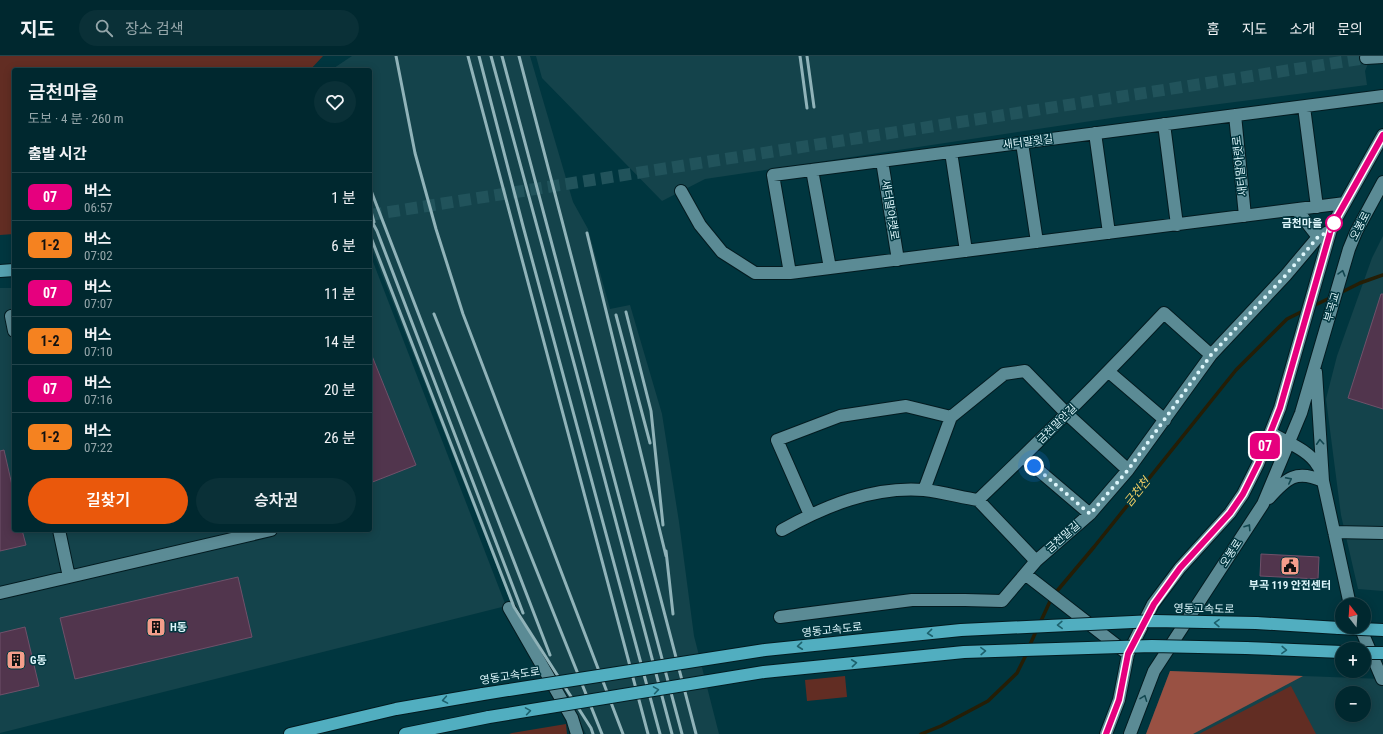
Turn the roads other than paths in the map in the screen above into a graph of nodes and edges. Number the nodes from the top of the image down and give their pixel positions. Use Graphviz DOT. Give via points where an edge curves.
graph roads {
  1 [pos="1383,57"];
  2 [pos="1366,58"];
  3 [pos="1383,96"];
  4 [pos="1304,107"];
  5 [pos="1235,115"];
  6 [pos="1164,124"];
  7 [pos="1095,133"];
  8 [pos="1383,135"];
  9 [pos="1022,143"];
  10 [pos="951,152"];
  11 [pos="882,161"];
  12 [pos="812,170"];
  13 [pos="1383,182"];
  14 [pos="681,191"];
  15 [pos="1345,202"];
  16 [pos="1317,207"];
  17 [pos="1297,210"];
  18 [pos="1245,216"];
  19 [pos="1177,224"];
  20 [pos="1330,231"];
  21 [pos="1109,233"];
  22 [pos="1318,237"];
  23 [pos="1037,242"];
  24 [pos="1349,249"];
  25 [pos="966,251"];
  26 [pos="898,260"];
  27 [pos="830,268"];
  28 [pos="12,270"];
  29 [pos="0,271"];
  30 [pos="790,273"];
  31 [pos="8,316"];
  32 [pos="12,326"];
  33 [pos="1211,355"];
  34 [pos="1315,364"];
  35 [pos="1109,372"];
  36 [pos="1067,414"];
  37 [pos="951,417"];
  38 [pos="1165,420"];
  39 [pos="1270,433"];
  40 [pos="1289,443"];
  41 [pos="1024,457"];
  42 [pos="1128,470"];
  43 [pos="1323,481"];
  44 [pos="924,490"];
  45 [pos="978,500"];
  46 [pos="1263,504"];
  47 [pos="1090,514"];
  48 [pos="810,515"];
  49 [pos="782,530"];
  50 [pos="59,532"];
  51 [pos="262,532"];
  52 [pos="1334,532"];
  53 [pos="1383,533"];
  54 [pos="1036,561"];
  55 [pos="1025,574"];
  56 [pos="69,577"];
  57 [pos="0,593"];
  58 [pos="1348,598"];
  59 [pos="509,608"];
  60 [pos="780,617"];
  61 [pos="1383,630"];
  62 [pos="1363,634"];
  63 [pos="1335,652"];
  64 [pos="1371,653"];
  65 [pos="1383,653"];
  66 [pos="1128,654"];
  67 [pos="1382,680"];
  68 [pos="290,734"];
  69 [pos="405,734"];
  70 [pos="577,734"];
  71 [pos="1106,734"];
  72 [pos="1130,734"];
  1 -- 2 [label="street"];
  3 -- 4 [label="street, 새터말윗길"];
  4 -- 5 [label="street, 새터말윗길"];
  4 -- 16 [label="street"];
  5 -- 6 [label="street, 새터말윗길"];
  5 -- 18 [label="street, 새터말아랫로"];
  6 -- 7 [label="street, 새터말윗길"];
  6 -- 19 [label="street"];
  7 -- 9 [label="street, 새터말윗길"];
  7 -- 21 [label="street"];
  8 -- 15 [label="street"];
  9 -- 10 [label="street, 새터말윗길"];
  9 -- 23 [label="street"];
  10 -- 11 [label="street, 새터말윗길"];
  10 -- 25 [label="street"];
  11 -- 12 [label="street, 새터말윗길"];
  11 -- 26 [label="street, 새터말아랫로"];
  12 -- 27 [label="street"];
  12 -- 30 [label="street, 새터말윗길" via="773,175"];
  13 -- 24 [label="street, 오봉로"];
  14 -- 30 [label="street" via="700,225 722,252 755,273"];
  15 -- 16 [label="street"];
  15 -- 20 [label="street"];
  16 -- 17 [label="street"];
  17 -- 18 [label="street"];
  17 -- 22 [label="street"];
  18 -- 19 [label="street"];
  19 -- 21 [label="street"];
  20 -- 22 [label="street, 금천말길"];
  20 -- 39 [label="street, 부곡교" via="1280,408"];
  21 -- 23 [label="street"];
  22 -- 33 [label="street, 금천말길"];
  23 -- 25 [label="street"];
  34 -- 24 [label="street, 부곡교, one-way"];
  25 -- 26 [label="street"];
  26 -- 27 [label="street"];
  27 -- 30 [label="street"];
  28 -- 29 [label="main road"];
  31 -- 32 [label="street"];
  33 -- 35 [label="street, 금천말안길" via="1164,313"];
  33 -- 38 [label="street, 금천말길"];
  34 -- 40 [label="street, 오봉로"];
  43 -- 34 [label="street, one-way"];
  35 -- 36 [label="street, 금천말안길"];
  35 -- 38 [label="street"];
  36 -- 37 [label="street" via="1025,371 1004,374"];
  36 -- 41 [label="street, 금천말안길"];
  36 -- 42 [label="street"];
  37 -- 44 [label="street"];
  37 -- 48 [label="street" via="906,406 840,416 777,440"];
  38 -- 42 [label="street, 금천말길"];
  39 -- 40 [label="street"];
  39 -- 66 [label="street" via="1243,494 1230,513 1165,587"];
  40 -- 43 [label="street" via="1310,457 1318,466"];
  40 -- 46 [label="street, 오봉로"];
  41 -- 45 [label="street, 금천말안길"];
  41 -- 47 [label="street"];
  42 -- 47 [label="street, 금천말길"];
  46 -- 43 [label="street, one-way" via="1285,481 1292,478 1312,476"];
  43 -- 52 [label="street"];
  44 -- 45 [label="street"];
  44 -- 48 [label="street" via="892,490 867,495 838,503"];
  45 -- 54 [label="street"];
  72 -- 46 [label="street, 오봉로, one-way" via="1154,671"];
  47 -- 54 [label="street, 금천말길"];
  48 -- 49 [label="street"];
  50 -- 56 [label="street"];
  51 -- 56 [label="street"];
  52 -- 53 [label="street"];
  52 -- 58 [label="street"];
  54 -- 55 [label="street, 금천말길"];
  55 -- 60 [label="street, 금천말길" via="1002,601 912,600"];
  55 -- 66 [label="street"];
  56 -- 57 [label="street"];
  59 -- 70 [label="street" via="572,718"];
  61 -- 68 [label="highway, 영동고속도로, one-way, bridge" via="1256,623 1154,622 961,630 765,650 396,709"];
  62 -- 67 [label="street"];
  69 -- 63 [label="highway, one-way, bridge" via="489,717 764,672 964,652 1152,646"];
  64 -- 65 [label="highway, bridge"];
  66 -- 71 [label="street" via="1119,700"];
}
